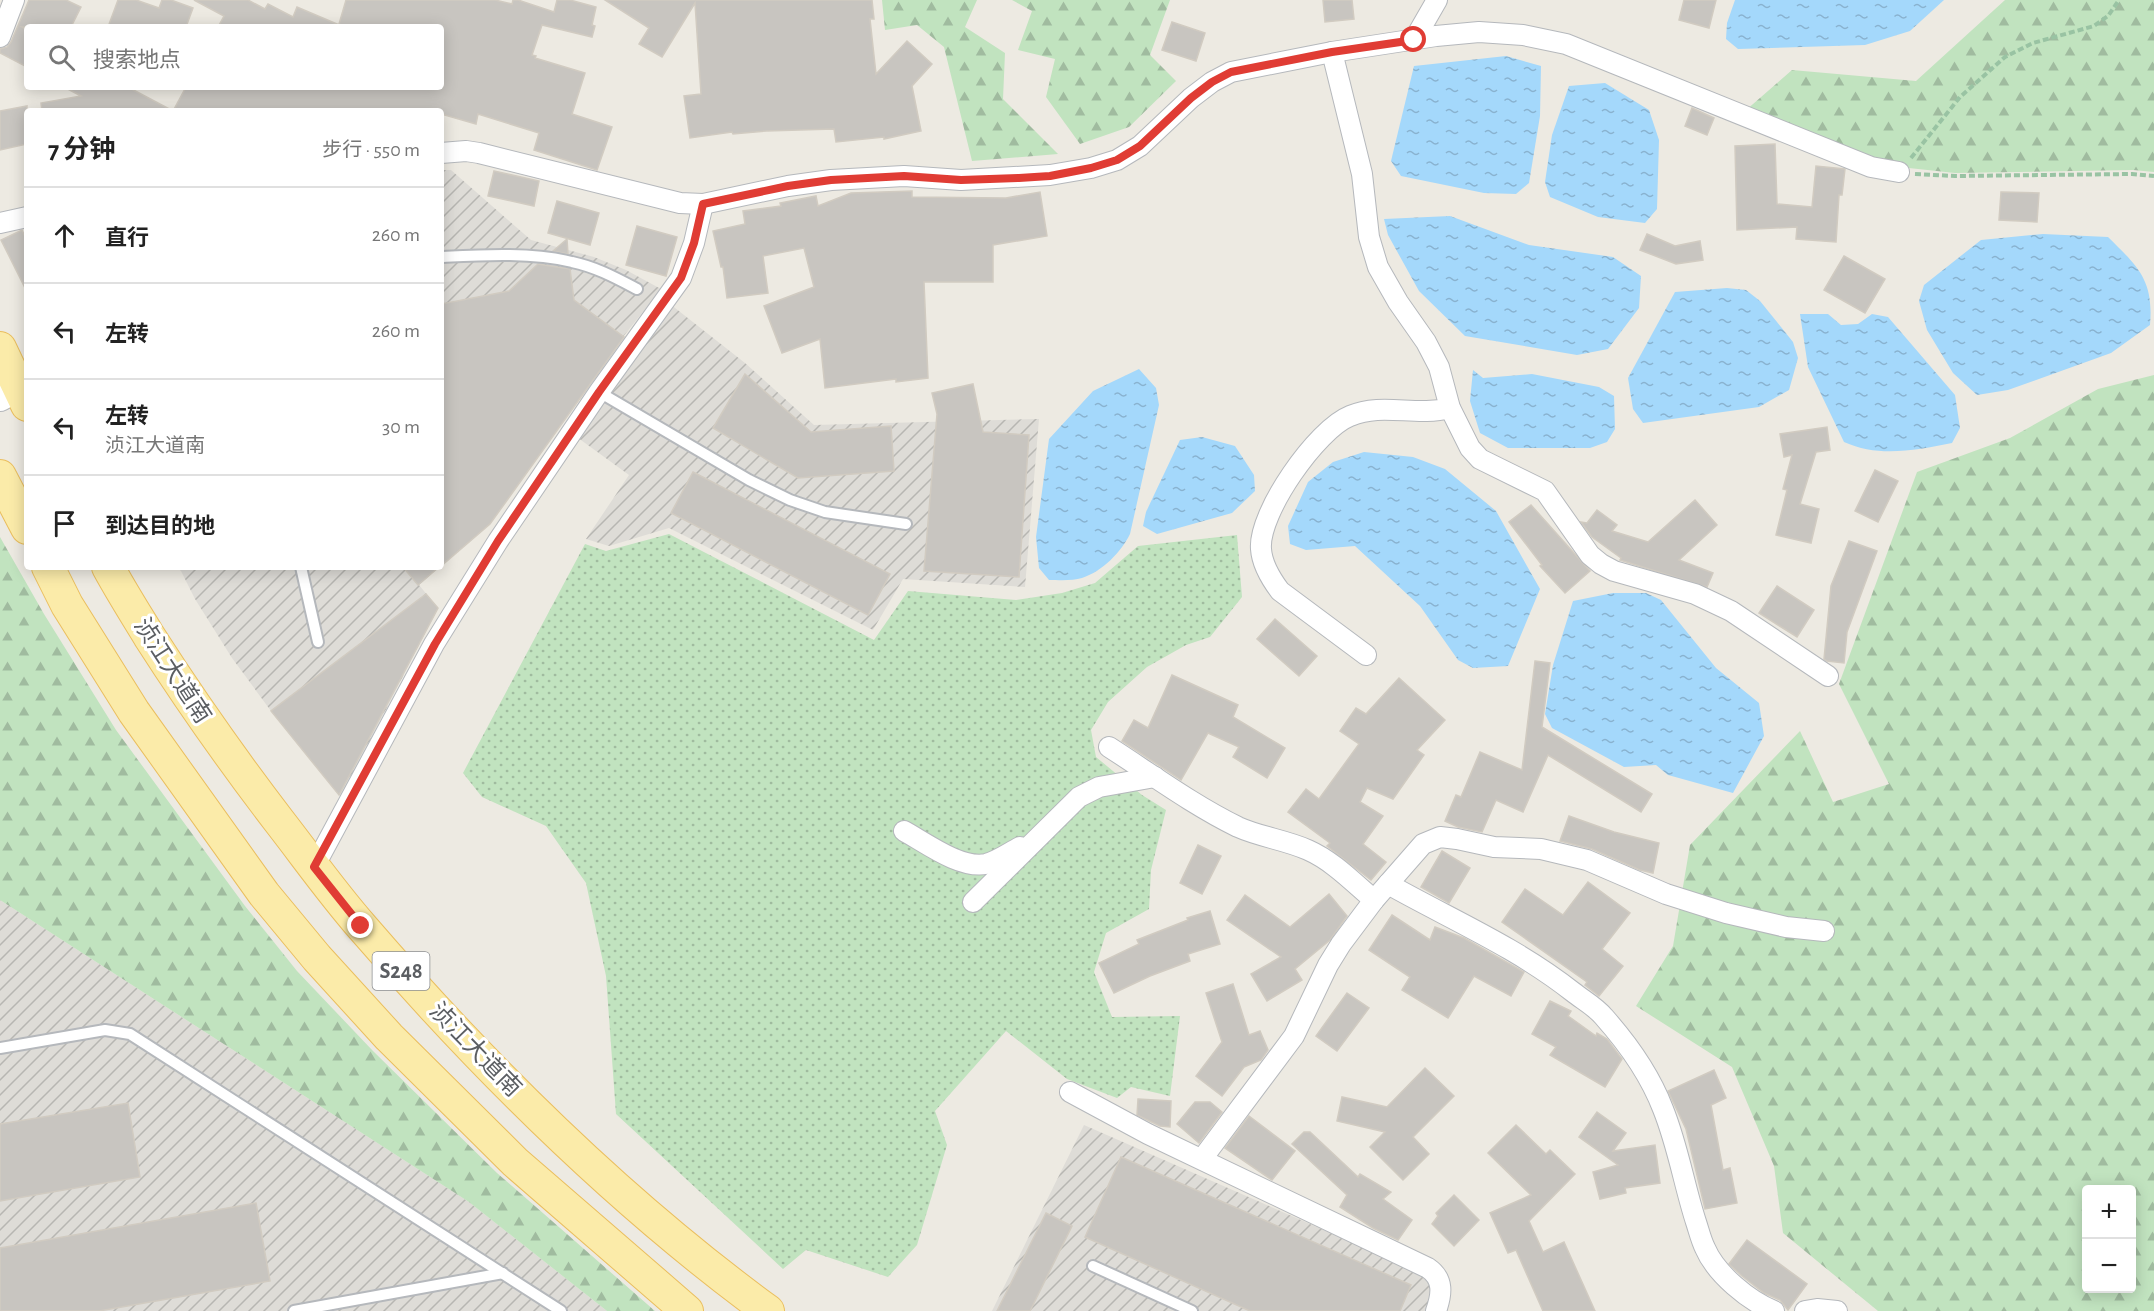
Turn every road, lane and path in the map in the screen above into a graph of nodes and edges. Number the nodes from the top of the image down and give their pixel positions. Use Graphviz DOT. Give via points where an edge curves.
graph roads {
  1 [pos="14,0"];
  2 [pos="1437,0"];
  3 [pos="2119,0"];
  4 [pos="0,37"];
  5 [pos="1414,40"];
  6 [pos="1332,52"];
  7 [pos="444,153"];
  8 [pos="1899,172"];
  9 [pos="2154,176"];
  10 [pos="703,204"];
  11 [pos="24,218"];
  12 [pos="0,223"];
  13 [pos="444,257"];
  14 [pos="637,289"];
  15 [pos="0,348"];
  16 [pos="599,392"];
  17 [pos="20,400"];
  18 [pos="1450,408"];
  19 [pos="0,476"];
  20 [pos="24,522"];
  21 [pos="906,524"];
  22 [pos="50,570"];
  23 [pos="110,570"];
  24 [pos="303,570"];
  25 [pos="318,642"];
  26 [pos="1366,655"];
  27 [pos="1828,676"];
  28 [pos="1109,747"];
  29 [pos="1155,777"];
  30 [pos="904,831"];
  31 [pos="1041,836"];
  32 [pos="314,867"];
  33 [pos="1388,884"];
  34 [pos="1374,900"];
  35 [pos="973,902"];
  36 [pos="1824,931"];
  37 [pos="0,1048"];
  38 [pos="1070,1092"];
  39 [pos="1202,1159"];
  40 [pos="1093,1266"];
  41 [pos="503,1274"];
  42 [pos="1179,1308"];
  43 [pos="310,1310"];
  44 [pos="294,1311"];
  45 [pos="561,1311"];
  46 [pos="687,1311"];
  47 [pos="768,1311"];
  48 [pos="1192,1311"];
  49 [pos="1436,1311"];
  50 [pos="1774,1311"];
  51 [pos="1805,1311"];
  52 [pos="1837,1311"];
  1 -- 4 [label="street"];
  2 -- 5 [label="street"];
  3 -- 8 [label="path" via="2108,16 2094,26 2033,43 2005,57 1960,97"];
  5 -- 6 [label="street"];
  5 -- 8 [label="street" via="1479,32 1523,35 1566,44 1871,167"];
  6 -- 10 [label="street" via="1231,72 1191,98 1140,146 1117,160 1091,168 1019,178 961,180 904,176 831,180"];
  6 -- 18 [label="street" via="1362,174 1369,237 1378,267 1439,367"];
  7 -- 10 [label="street" via="479,153 680,203"];
  8 -- 9 [label="path" via="1955,176"];
  10 -- 16 [label="street" via="681,278"];
  11 -- 12 [label="street"];
  13 -- 14 [label="lane" via="526,256 571,261"];
  15 -- 17 [label="main road"];
  16 -- 21 [label="lane" via="790,500 825,512"];
  16 -- 32 [label="street" via="498,541 435,644"];
  18 -- 26 [label="street" via="1424,413 1362,411 1347,417 1311,447 1287,481 1264,525 1261,550 1272,581"];
  18 -- 27 [label="street" via="1470,448 1480,459 1545,491 1590,555 1601,564 1695,594 1731,611"];
  19 -- 20 [label="main road"];
  22 -- 46 [label="main road, 浈江大道南 / S248" via="134,712 264,894 317,958 389,1037 515,1162"];
  23 -- 32 [label="main road, 浈江大道南 / S248" via="183,690"];
  24 -- 25 [label="lane"];
  28 -- 29 [label="street"];
  29 -- 31 [label="street" via="1099,787 1079,797"];
  29 -- 34 [label="street" via="1241,828 1310,851"];
  30 -- 31 [label="street" via="972,865 988,864"];
  31 -- 35 [label="street"];
  32 -- 47 [label="main road, 浈江大道南 / S248" via="432,1006 544,1122 705,1264"];
  33 -- 34 [label="street"];
  33 -- 36 [label="street" via="1423,844 1440,837 1494,847 1541,849 1587,860 1666,894 1726,913"];
  33 -- 50 [label="street" via="1492,938 1551,975 1603,1015 1640,1064 1663,1107 1705,1250 1741,1291"];
  34 -- 39 [label="street" via="1328,965 1294,1036"];
  37 -- 41 [label="lane" via="105,1030 130,1034"];
  38 -- 39 [label="street"];
  39 -- 49 [label="street" via="1436,1273 1441,1287"];
  40 -- 42 [label="lane"];
  41 -- 43 [label="lane"];
  41 -- 45 [label="lane"];
  42 -- 48 [label="lane"];
  43 -- 44 [label="lane"];
  51 -- 52 [label="street"];
}
